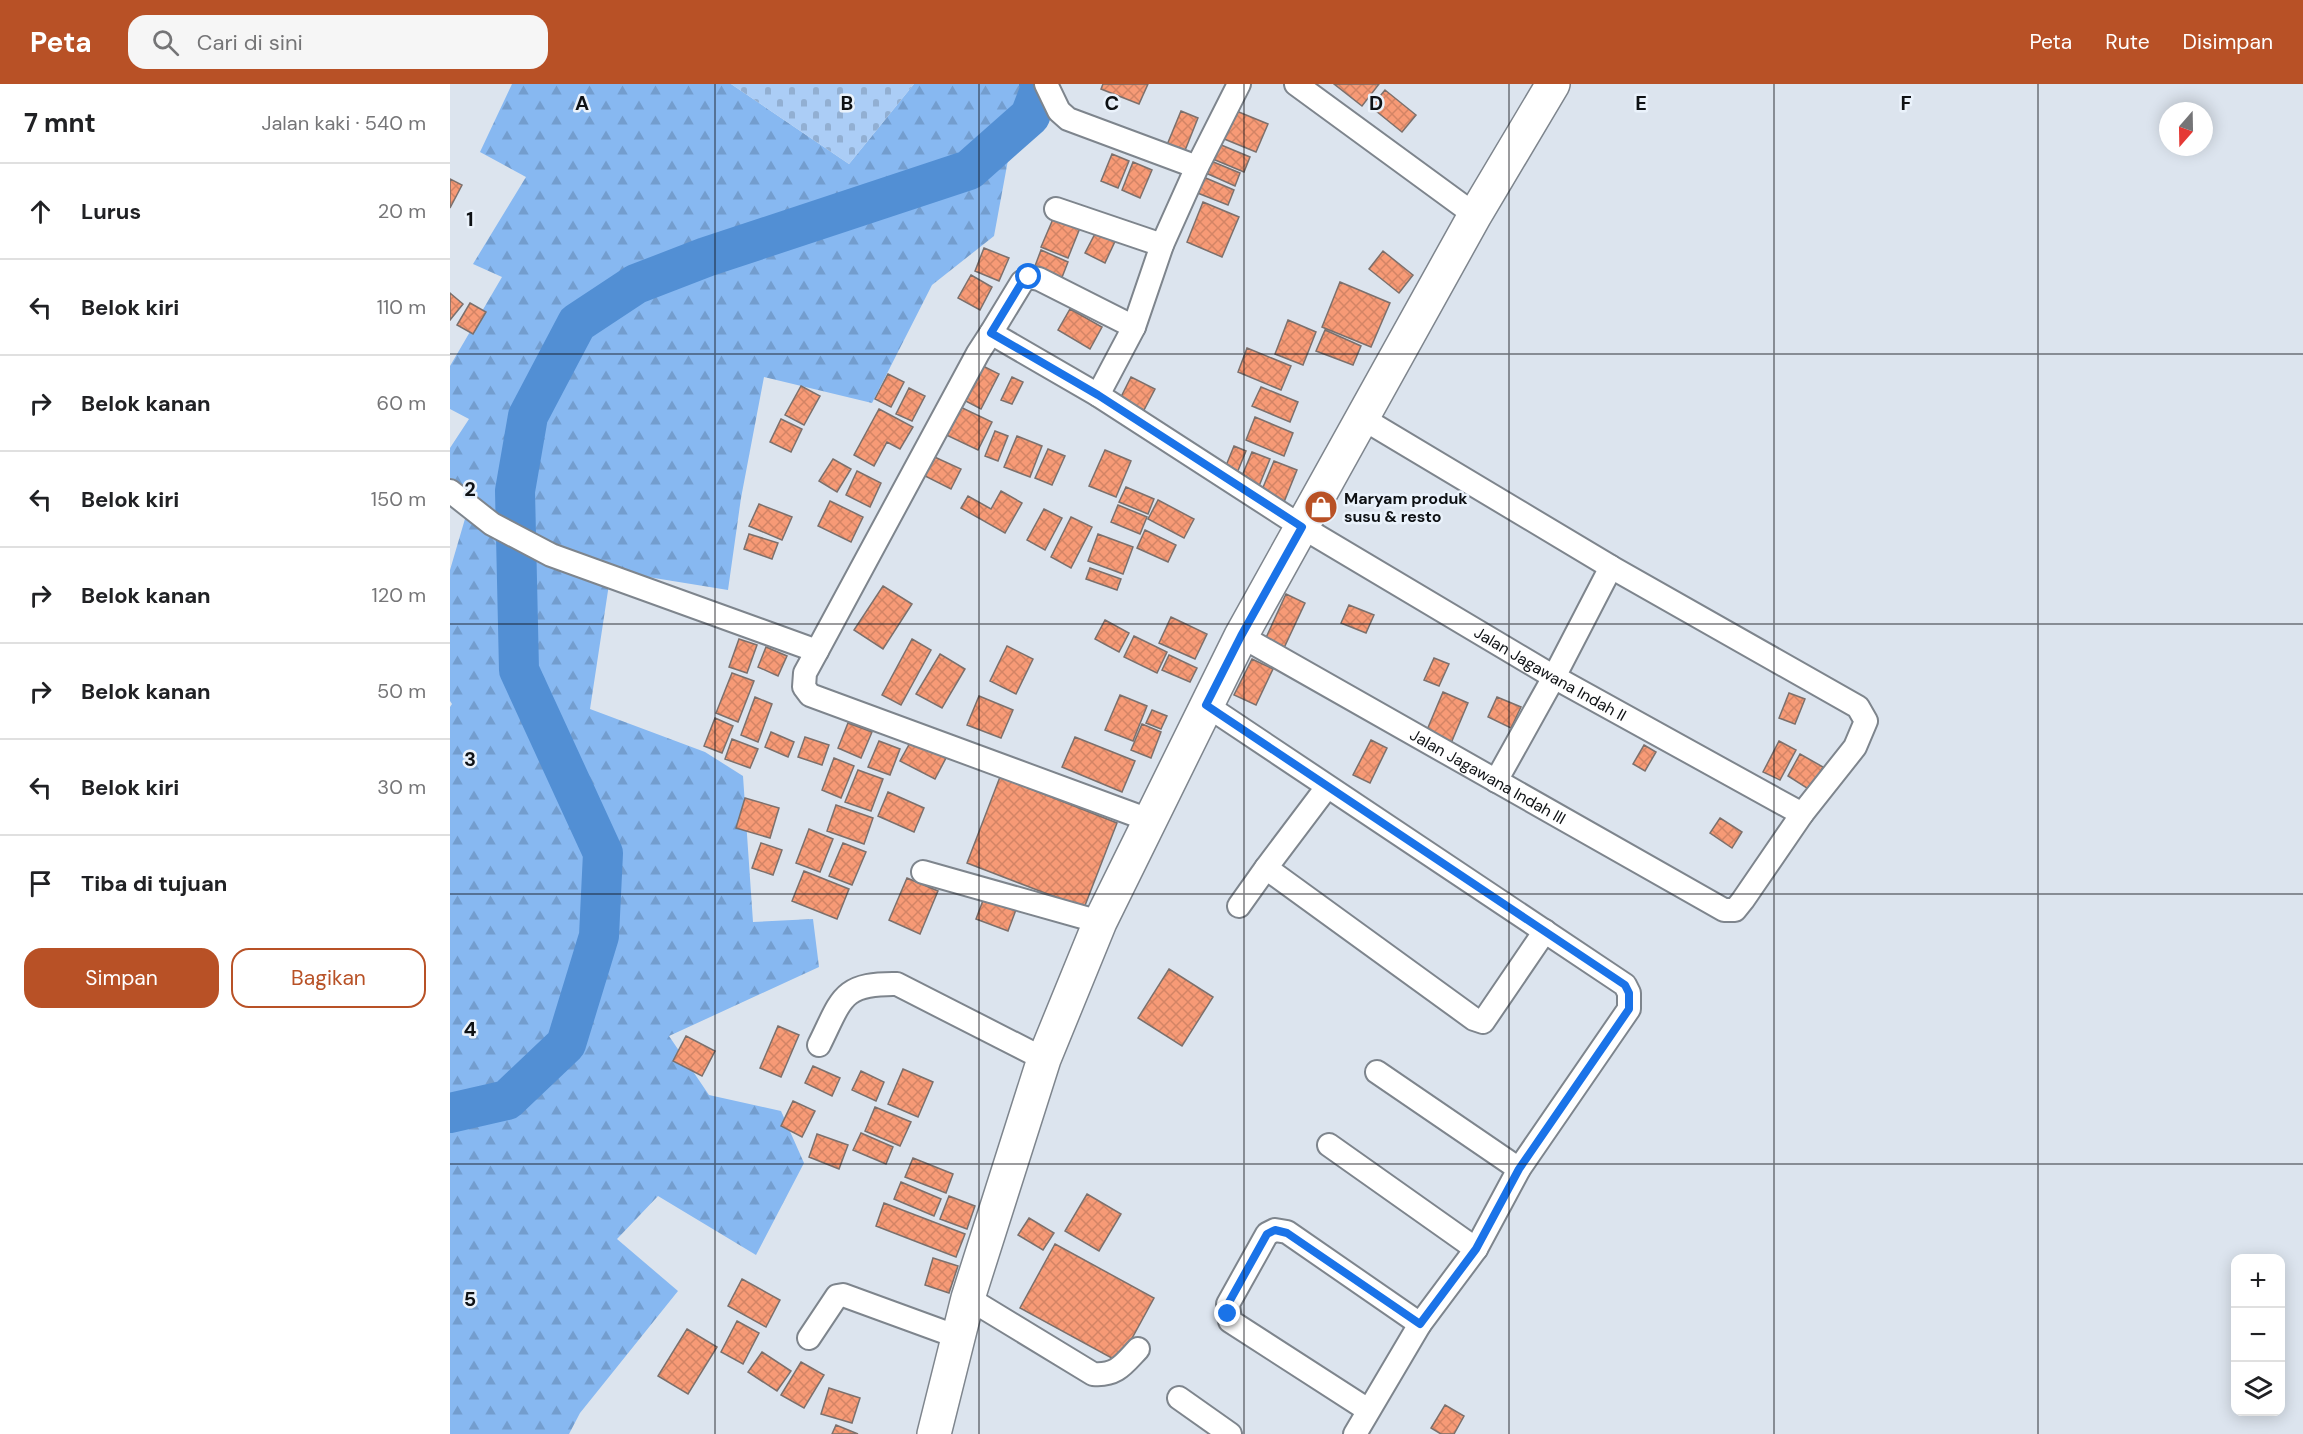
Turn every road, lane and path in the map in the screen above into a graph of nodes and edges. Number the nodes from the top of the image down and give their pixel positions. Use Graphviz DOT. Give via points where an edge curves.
graph roads {
  1 [pos="1046,84"];
  2 [pos="1239,84"];
  3 [pos="1296,84"];
  4 [pos="1553,84"];
  5 [pos="1197,167"];
  6 [pos="1056,209"];
  7 [pos="1475,215"];
  8 [pos="1162,245"];
  9 [pos="1134,327"];
  10 [pos="991,333"];
  11 [pos="1098,395"];
  12 [pos="1362,418"];
  13 [pos="450,491"];
  14 [pos="1302,527"];
  15 [pos="1611,567"];
  16 [pos="1241,636"];
  17 [pos="817,651"];
  18 [pos="1554,677"];
  19 [pos="1206,705"];
  20 [pos="1496,781"];
  21 [pos="1327,787"];
  22 [pos="1802,814"];
  23 [pos="1149,820"];
  24 [pos="1266,868"];
  25 [pos="923,872"];
  26 [pos="1239,906"];
  27 [pos="1100,922"];
  28 [pos="1545,931"];
  29 [pos="819,1045"];
  30 [pos="1044,1059"];
  31 [pos="1377,1072"];
  32 [pos="1329,1145"];
  33 [pos="1519,1169"];
  34 [pos="1476,1249"];
  35 [pos="968,1298"];
  36 [pos="1420,1324"];
  37 [pos="958,1337"];
  38 [pos="809,1338"];
  39 [pos="1138,1349"];
  40 [pos="1179,1398"];
  41 [pos="1368,1410"];
  42 [pos="934,1434"];
  43 [pos="1230,1434"];
  44 [pos="1355,1434"];
  1 -- 5 [label="street" via="1059,111 1068,119"];
  2 -- 5 [label="street"];
  3 -- 7 [label="street"];
  4 -- 7 [label="street"];
  5 -- 8 [label="street"];
  6 -- 8 [label="street"];
  7 -- 12 [label="street"];
  8 -- 9 [label="street"];
  9 -- 10 [label="street" via="1029,277"];
  9 -- 11 [label="street"];
  10 -- 11 [label="street, Jalan Jagawana Indah II"];
  10 -- 17 [label="street"];
  11 -- 14 [label="street, Jalan Jagawana Indah II"];
  12 -- 14 [label="street"];
  12 -- 15 [label="street"];
  13 -- 17 [label="street" via="492,524 551,555"];
  14 -- 16 [label="street"];
  14 -- 18 [label="street, Jalan Jagawana Indah II"];
  15 -- 18 [label="street"];
  15 -- 22 [label="street" via="1858,706 1866,721 1855,747"];
  16 -- 19 [label="street"];
  16 -- 20 [label="street, Jalan Jagawana Indah III"];
  17 -- 23 [label="street" via="803,681 810,695"];
  18 -- 20 [label="street"];
  18 -- 22 [label="street, Jalan Jagawana Indah II"];
  19 -- 21 [label="street"];
  19 -- 23 [label="street"];
  20 -- 22 [label="street, Jalan Jagawana Indah III" via="1724,910 1735,910"];
  21 -- 24 [label="street"];
  21 -- 28 [label="street"];
  23 -- 27 [label="street"];
  24 -- 26 [label="street"];
  24 -- 28 [label="street" via="1479,1022 1484,1022"];
  25 -- 27 [label="street"];
  27 -- 30 [label="street"];
  28 -- 33 [label="street" via="1625,985 1629,1009"];
  29 -- 30 [label="street" via="849,992 874,984 897,984"];
  30 -- 35 [label="street"];
  31 -- 33 [label="street"];
  32 -- 34 [label="street"];
  33 -- 34 [label="street"];
  34 -- 36 [label="street"];
  35 -- 37 [label="street"];
  35 -- 39 [label="street" via="1093,1374 1107,1375"];
  36 -- 41 [label="street"];
  36 -- 41 [label="street" via="1287,1233 1275,1230 1267,1234 1228,1304 1230,1321"];
  37 -- 38 [label="street" via="843,1295 837,1296"];
  37 -- 42 [label="street"];
  40 -- 43 [label="street"];
  41 -- 44 [label="street"];
}
